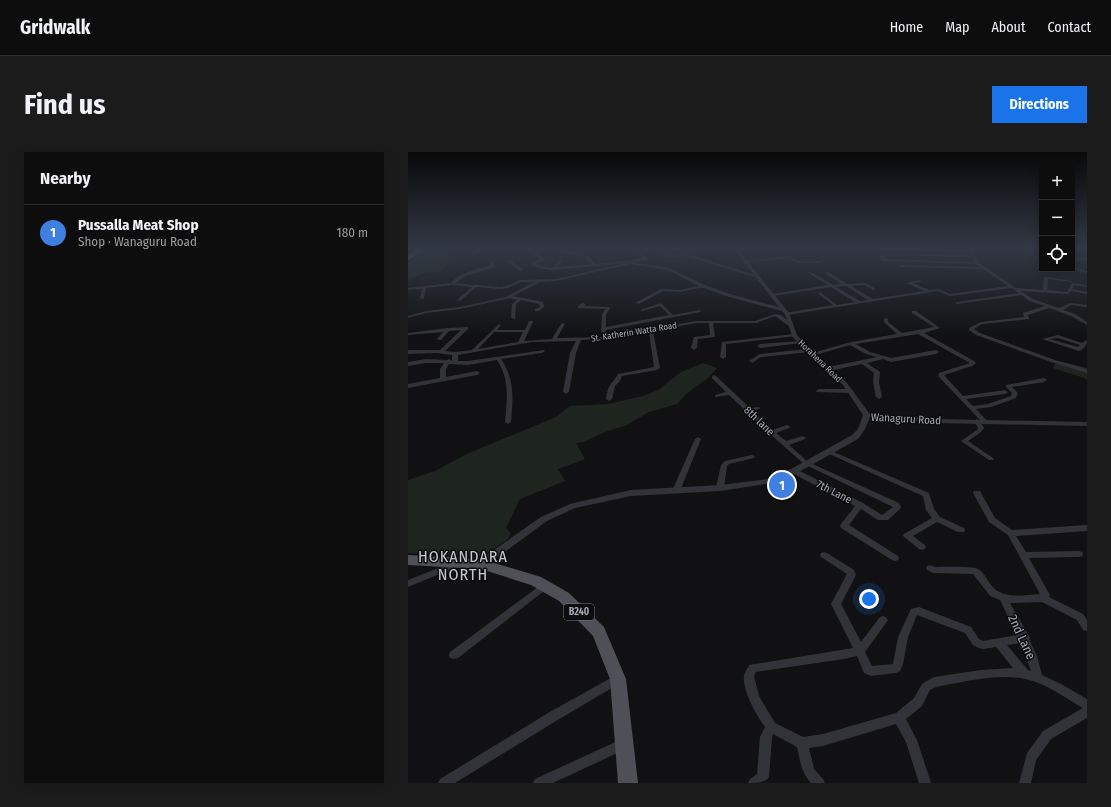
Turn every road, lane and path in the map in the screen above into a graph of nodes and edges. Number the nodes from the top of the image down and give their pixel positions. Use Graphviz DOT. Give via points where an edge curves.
graph roads {
  1 [pos="464,276"];
  2 [pos="570,276"];
  3 [pos="686,276"];
  4 [pos="756,276"];
  5 [pos="816,276"];
  6 [pos="834,276"];
  7 [pos="997,276"];
  8 [pos="538,281"];
  9 [pos="920,281"];
  10 [pos="1071,281"];
  11 [pos="452,284"];
  12 [pos="476,285"];
  13 [pos="848,285"];
  14 [pos="703,286"];
  15 [pos="831,286"];
  16 [pos="1087,286"];
  17 [pos="424,288"];
  18 [pos="1014,288"];
  19 [pos="408,289"];
  20 [pos="874,289"];
  21 [pos="1045,290"];
  22 [pos="1070,290"];
  23 [pos="930,292"];
  24 [pos="1087,293"];
  25 [pos="820,294"];
  26 [pos="1023,294"];
  27 [pos="772,295"];
  28 [pos="510,297"];
  29 [pos="422,298"];
  30 [pos="520,299"];
  31 [pos="460,300"];
  32 [pos="871,300"];
  33 [pos="858,302"];
  34 [pos="637,303"];
  35 [pos="957,303"];
  36 [pos="584,304"];
  37 [pos="835,305"];
  38 [pos="1087,306"];
  39 [pos="1048,307"];
  40 [pos="537,310"];
  41 [pos="642,310"];
  42 [pos="1059,310"];
  43 [pos="700,311"];
  44 [pos="786,312"];
  45 [pos="914,312"];
  46 [pos="674,316"];
  47 [pos="408,317"];
  48 [pos="512,318"];
  49 [pos="886,320"];
  50 [pos="531,322"];
  51 [pos="685,323"];
  52 [pos="711,323"];
  53 [pos="564,324"];
  54 [pos="1087,324"];
  55 [pos="499,325"];
  56 [pos="792,326"];
  57 [pos="603,328"];
  58 [pos="448,329"];
  59 [pos="651,330"];
  60 [pos="493,331"];
  61 [pos="526,331"];
  62 [pos="921,332"];
  63 [pos="408,334"];
  64 [pos="900,334"];
  65 [pos="794,335"];
  66 [pos="439,338"];
  67 [pos="603,338"];
  68 [pos="554,340"];
  69 [pos="579,340"];
  70 [pos="800,342"];
  71 [pos="520,343"];
  72 [pos="851,343"];
  73 [pos="1085,343"];
  74 [pos="760,346"];
  75 [pos="694,348"];
  76 [pos="474,350"];
  77 [pos="542,351"];
  78 [pos="408,352"];
  79 [pos="441,352"];
  80 [pos="936,352"];
  81 [pos="810,353"];
  82 [pos="455,354"];
  83 [pos="723,357"];
  84 [pos="498,358"];
  85 [pos="883,358"];
  86 [pos="752,361"];
  87 [pos="452,362"];
  88 [pos="863,362"];
  89 [pos="408,364"];
  90 [pos="828,369"];
  91 [pos="1087,371"];
  92 [pos="477,373"];
  93 [pos="714,377"];
  94 [pos="443,379"];
  95 [pos="1044,380"];
  96 [pos="408,386"];
  97 [pos="819,391"];
  98 [pos="850,391"];
  99 [pos="566,392"];
  100 [pos="1005,392"];
  101 [pos="730,393"];
  102 [pos="717,396"];
  103 [pos="879,397"];
  104 [pos="962,398"];
  105 [pos="609,399"];
  106 [pos="757,408"];
  107 [pos="972,408"];
  108 [pos="749,410"];
  109 [pos="867,415"];
  110 [pos="981,421"];
  111 [pos="508,422"];
  112 [pos="1087,424"];
  113 [pos="787,427"];
  114 [pos="771,432"];
  115 [pos="803,438"];
  116 [pos="698,439"];
  117 [pos="784,444"];
  118 [pos="829,452"];
  119 [pos="752,458"];
  120 [pos="991,459"];
  121 [pos="806,463"];
  122 [pos="794,471"];
  123 [pos="720,488"];
  124 [pos="676,490"];
  125 [pos="977,493"];
  126 [pos="860,506"];
  127 [pos="937,518"];
  128 [pos="1087,528"];
  129 [pos="961,530"];
  130 [pos="1011,532"];
  131 [pos="922,547"];
  132 [pos="1079,554"];
  133 [pos="824,555"];
  134 [pos="1023,555"];
  135 [pos="895,558"];
  136 [pos="408,560"];
  137 [pos="458,563"];
  138 [pos="481,564"];
  139 [pos="930,568"];
  140 [pos="408,584"];
  141 [pos="545,586"];
  142 [pos="1003,598"];
  143 [pos="1043,598"];
  144 [pos="883,620"];
  145 [pos="1086,627"];
  146 [pos="1025,638"];
  147 [pos="998,642"];
  148 [pos="860,651"];
  149 [pos="454,655"];
  150 [pos="1024,673"];
  151 [pos="1038,678"];
  152 [pos="618,679"];
  153 [pos="1087,705"];
  154 [pos="1087,712"];
  155 [pos="899,718"];
  156 [pos="770,727"];
  157 [pos="625,743"];
  158 [pos="802,743"];
  159 [pos="444,783"];
  160 [pos="539,783"];
  161 [pos="628,783"];
  162 [pos="754,783"];
  163 [pos="819,783"];
  164 [pos="925,783"];
  165 [pos="1025,783"];
  1 -- 11 [label="street"];
  2 -- 8 [label="street"];
  3 -- 14 [label="street"];
  4 -- 27 [label="street, Horahena Road"];
  5 -- 15 [label="street"];
  6 -- 13 [label="street"];
  7 -- 18 [label="street"];
  8 -- 12 [label="street" via="520,281 500,288"];
  8 -- 28 [label="street"];
  9 -- 23 [label="street" via="908,283"];
  10 -- 21 [label="street" via="1046,278"];
  11 -- 12 [label="street"];
  11 -- 17 [label="street"];
  12 -- 31 [label="street"];
  13 -- 15 [label="street"];
  13 -- 20 [label="street" via="866,284"];
  13 -- 32 [label="street"];
  14 -- 34 [label="street" via="680,291 662,290"];
  14 -- 44 [label="street"];
  15 -- 27 [label="street"];
  15 -- 33 [label="street"];
  16 -- 22 [label="street" via="1073,284"];
  17 -- 19 [label="street"];
  17 -- 29 [label="street"];
  18 -- 21 [label="street"];
  18 -- 23 [label="street" via="950,295 938,290"];
  18 -- 26 [label="street"];
  21 -- 22 [label="street" via="1068,293"];
  22 -- 24 [label="street"];
  23 -- 32 [label="street"];
  25 -- 37 [label="street"];
  26 -- 35 [label="street"];
  26 -- 39 [label="street"];
  27 -- 44 [label="street, Horahena Road"];
  28 -- 30 [label="street"];
  28 -- 47 [label="street"];
  30 -- 40 [label="street" via="541,303 542,307"];
  30 -- 48 [label="street" via="514,304"];
  32 -- 33 [label="street"];
  33 -- 37 [label="street"];
  36 -- 57 [label="street" via="580,307 608,308 604,315"];
  37 -- 44 [label="street"];
  38 -- 42 [label="street" via="1070,304"];
  39 -- 42 [label="street"];
  39 -- 91 [label="street" via="1025,314 1027,318 981,323 971,329 978,334"];
  41 -- 46 [label="street" via="661,304"];
  42 -- 54 [label="street" via="1073,314"];
  43 -- 46 [label="street"];
  44 -- 56 [label="street, Horahena Road"];
  45 -- 62 [label="street" via="938,328"];
  46 -- 51 [label="street"];
  46 -- 57 [label="street"];
  49 -- 64 [label="street"];
  50 -- 61 [label="street"];
  51 -- 52 [label="street, St. Katherin Watta Road"];
  51 -- 59 [label="street, St. Katherin Watta Road"];
  52 -- 56 [label="street, St. Katherin Watta Road" via="756,322 775,315"];
  52 -- 75 [label="street" via="713,336 696,338"];
  53 -- 68 [label="street"];
  55 -- 60 [label="street"];
  56 -- 65 [label="street, Horahena Road"];
  57 -- 67 [label="street"];
  58 -- 63 [label="street"];
  58 -- 66 [label="street"];
  58 -- 79 [label="street" via="466,328"];
  59 -- 67 [label="street, St. Katherin Watta Road"];
  59 -- 105 [label="street" via="657,368 620,375 611,386"];
  60 -- 61 [label="street"];
  60 -- 76 [label="street"];
  61 -- 71 [label="street"];
  62 -- 64 [label="street"];
  62 -- 104 [label="street" via="972,362 970,365 941,374"];
  64 -- 72 [label="street"];
  65 -- 70 [label="street, Horahena Road"];
  65 -- 83 [label="street" via="724,343"];
  67 -- 69 [label="street, St. Katherin Watta Road"];
  68 -- 69 [label="street, St. Katherin Watta Road"];
  68 -- 71 [label="street, St. Katherin Watta Road"];
  69 -- 99 [label="street" via="573,353"];
  70 -- 74 [label="street"];
  70 -- 81 [label="street, Horahena Road"];
  71 -- 76 [label="street, St. Katherin Watta Road"];
  72 -- 81 [label="street"];
  72 -- 85 [label="street"];
  73 -- 73 [label="street" via="1079,349 1075,349 1044,339 1058,336"];
  76 -- 82 [label="street, St. Katherin Watta Road"];
  77 -- 84 [label="street"];
  78 -- 79 [label="street"];
  79 -- 82 [label="street"];
  80 -- 85 [label="street" via="891,360"];
  81 -- 86 [label="street" via="760,356"];
  81 -- 90 [label="street, Horahena Road"];
  82 -- 87 [label="street"];
  84 -- 87 [label="street" via="468,363"];
  84 -- 111 [label="street" via="506,368 509,378 511,396"];
  85 -- 88 [label="street"];
  87 -- 89 [label="street" via="426,361"];
  87 -- 94 [label="street" via="444,366"];
  88 -- 90 [label="street"];
  88 -- 103 [label="street" via="877,372"];
  90 -- 98 [label="street, Horahena Road"];
  92 -- 94 [label="street"];
  93 -- 101 [label="street, 8th lane"];
  94 -- 96 [label="street"];
  95 -- 107 [label="street" via="1008,386 1014,397 989,406"];
  97 -- 98 [label="street"];
  98 -- 109 [label="street, Horahena Road"];
  100 -- 104 [label="street"];
  101 -- 102 [label="street"];
  101 -- 108 [label="street, 8th lane"];
  104 -- 107 [label="street"];
  106 -- 108 [label="street"];
  107 -- 110 [label="street"];
  108 -- 114 [label="street, 8th lane"];
  109 -- 110 [label="street, Wanaguru Road" via="936,421"];
  109 -- 118 [label="street, Wanaguru Road" via="855,437"];
  110 -- 112 [label="street, Wanaguru Road"];
  110 -- 120 [label="street" via="980,431 964,441"];
  113 -- 114 [label="street"];
  114 -- 117 [label="street, 8th lane"];
  115 -- 117 [label="street"];
  116 -- 124 [label="street"];
  117 -- 121 [label="street, 8th lane"];
  118 -- 121 [label="street, Wanaguru Road"];
  118 -- 127 [label="street" via="926,495 930,510"];
  119 -- 123 [label="street" via="724,464"];
  121 -- 122 [label="street, Wanaguru Road"];
  121 -- 126 [label="street, 8th lane" via="897,507 885,518 881,518"];
  122 -- 123 [label="street, Wanaguru Road" via="769,481"];
  122 -- 126 [label="street, 7th Lane"];
  123 -- 124 [label="street, Wanaguru Road"];
  124 -- 138 [label="street, Wanaguru Road" via="631,493 573,506 544,519"];
  125 -- 130 [label="street" via="992,520"];
  126 -- 135 [label="street, 7th Lane" via="844,526"];
  127 -- 129 [label="street"];
  127 -- 131 [label="street" via="906,536"];
  128 -- 130 [label="street"];
  130 -- 134 [label="street"];
  132 -- 134 [label="street"];
  133 -- 148 [label="street" via="851,572 852,575 836,604"];
  134 -- 143 [label="street" via="1045,595"];
  136 -- 137 [label="main road, B240"];
  137 -- 138 [label="main road, B240"];
  137 -- 140 [label="street"];
  138 -- 141 [label="main road, B240"];
  139 -- 142 [label="street" via="975,571 992,592"];
  141 -- 149 [label="street"];
  141 -- 152 [label="main road, B240" via="564,596 599,632"];
  142 -- 143 [label="street"];
  142 -- 146 [label="street, 2nd Lane"];
  143 -- 145 [label="street" via="1080,617"];
  144 -- 148 [label="street"];
  146 -- 147 [label="street"];
  146 -- 151 [label="street, 2nd Lane" via="1033,656"];
  147 -- 148 [label="street" via="983,645 976,642 968,630 918,611 914,612 903,637 896,668 868,670"];
  147 -- 150 [label="street, 2nd Lane"];
  148 -- 156 [label="street" via="754,668 749,676 750,689"];
  150 -- 151 [label="street"];
  150 -- 155 [label="street" via="934,682 926,687 918,702"];
  151 -- 153 [label="street"];
  152 -- 157 [label="main road, B240"];
  152 -- 159 [label="street" via="572,704"];
  154 -- 165 [label="street" via="1047,735 1031,757"];
  155 -- 158 [label="street" via="823,740"];
  155 -- 164 [label="street" via="911,740"];
  156 -- 158 [label="street"];
  156 -- 162 [label="street" via="766,737 763,777"];
  157 -- 160 [label="street"];
  157 -- 161 [label="main road, B240"];
  158 -- 163 [label="street" via="809,772"];
}
